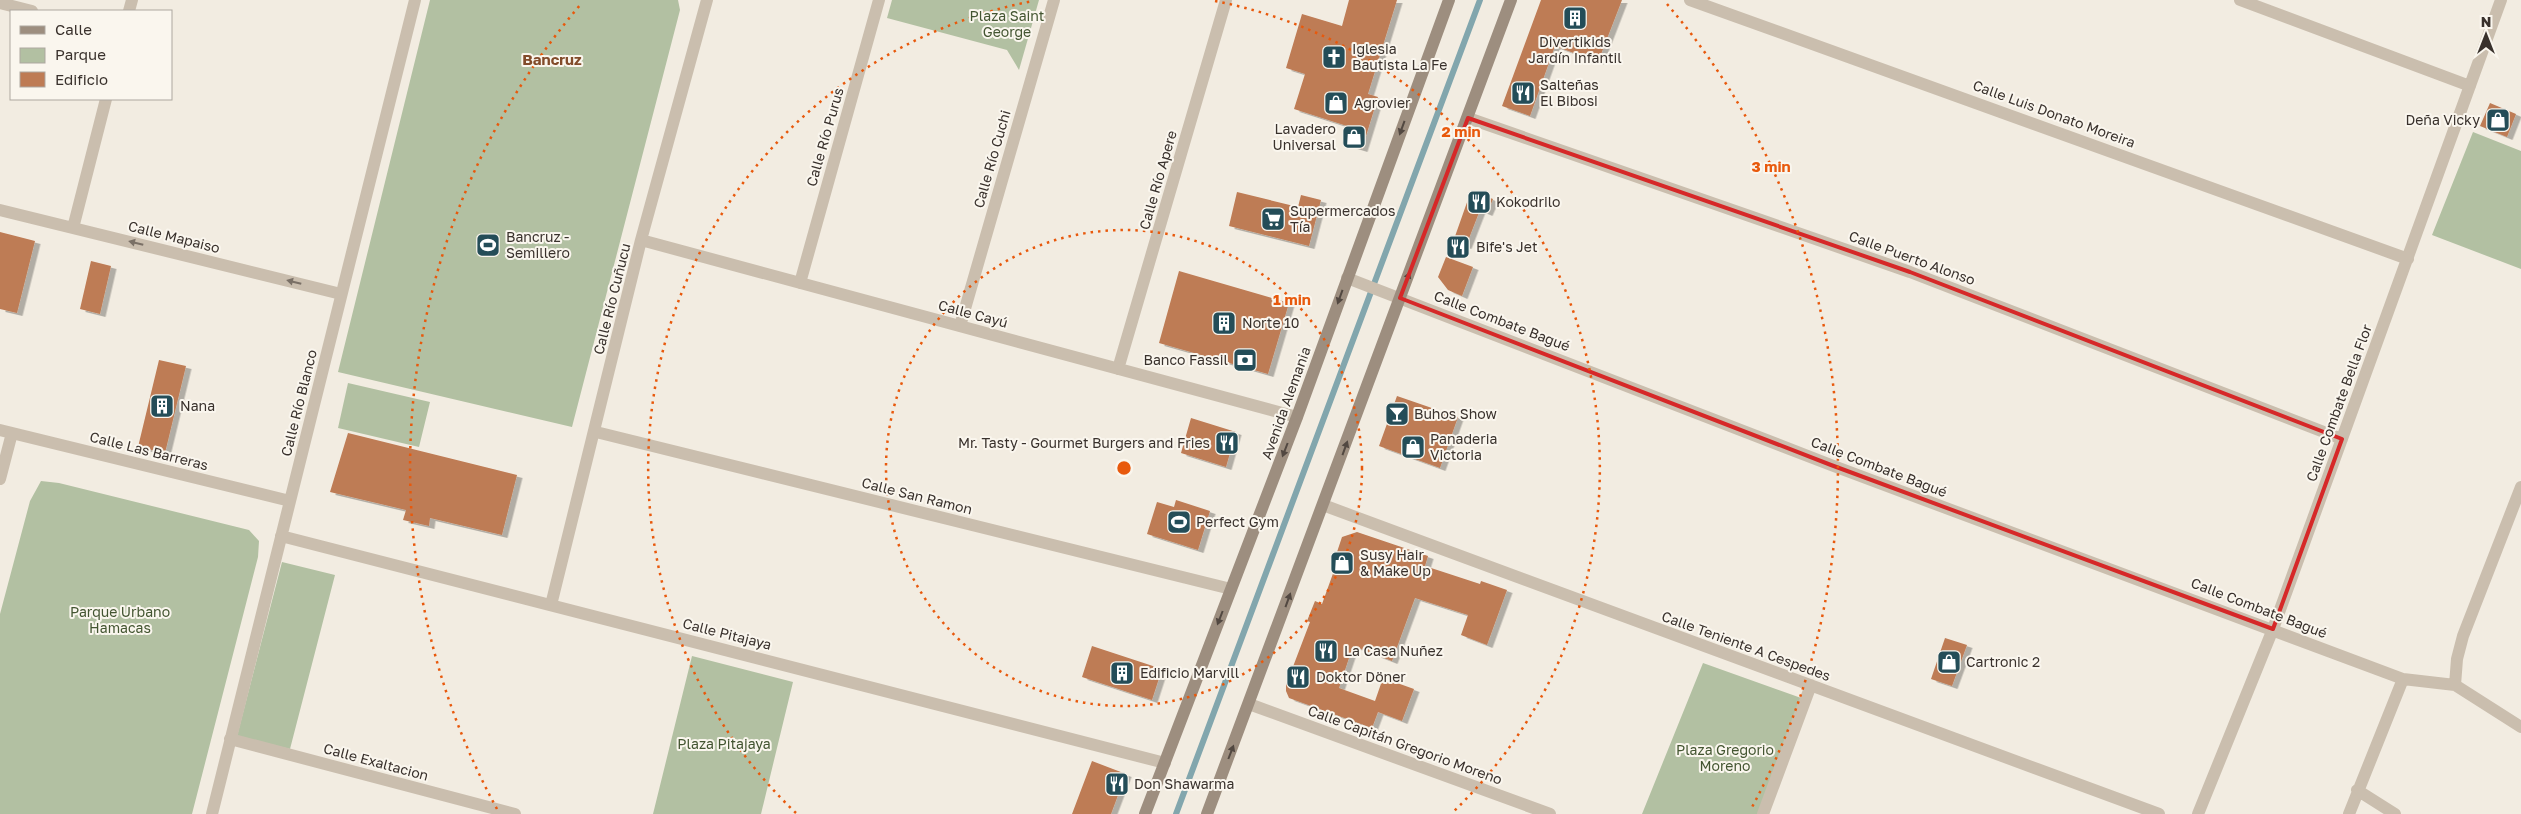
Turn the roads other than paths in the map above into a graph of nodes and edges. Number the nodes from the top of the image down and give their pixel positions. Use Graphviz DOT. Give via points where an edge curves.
graph roads {
  1 [pos="415,0"];
  2 [pos="707,0"];
  3 [pos="879,0"];
  4 [pos="1054,0"];
  5 [pos="1226,0"];
  6 [pos="1449,0"];
  7 [pos="1511,0"];
  8 [pos="1690,0"];
  9 [pos="2240,0"];
  10 [pos="2501,0"];
  11 [pos="0,3"];
  12 [pos="28,10"];
  13 [pos="2470,86"];
  14 [pos="106,100"];
  15 [pos="1468,118"];
  16 [pos="0,210"];
  17 [pos="73,228"];
  18 [pos="641,240"];
  19 [pos="2408,258"];
  20 [pos="1353,280"];
  21 [pos="800,283"];
  22 [pos="342,294"];
  23 [pos="1394,296"];
  24 [pos="960,326"];
  25 [pos="1118,368"];
  26 [pos="1297,417"];
  27 [pos="6,432"];
  28 [pos="596,432"];
  29 [pos="2342,439"];
  30 [pos="0,478"];
  31 [pos="2521,488"];
  32 [pos="290,501"];
  33 [pos="1323,505"];
  34 [pos="281,536"];
  35 [pos="1231,588"];
  36 [pos="551,605"];
  37 [pos="2273,629"];
  38 [pos="2403,679"];
  39 [pos="1811,685"];
  40 [pos="2455,685"];
  41 [pos="1249,704"];
  42 [pos="2521,727"];
  43 [pos="230,739"];
  44 [pos="1164,763"];
  45 [pos="2357,790"];
  46 [pos="212,814"];
  47 [pos="515,814"];
  48 [pos="1145,814"];
  49 [pos="1207,814"];
  50 [pos="1550,814"];
  51 [pos="1763,814"];
  52 [pos="2159,814"];
  53 [pos="2198,814"];
  54 [pos="2349,814"];
  55 [pos="2395,814"];
  1 -- 22 [label="street, Calle Río Blanco"];
  2 -- 18 [label="street, Calle Río Cuñucu"];
  3 -- 21 [label="street, Calle Río Purus"];
  4 -- 24 [label="street, Calle Río Cuchi"];
  5 -- 25 [label="street, Calle Río Apere"];
  6 -- 20 [label="main road, Avenida Alemania, one-way"];
  7 -- 15 [label="main road"];
  8 -- 19 [label="street, Calle Luis Donato Moreira"];
  9 -- 13 [label="street"];
  10 -- 13 [label="street, Calle Combate Bella Flor"];
  11 -- 12 [label="street"];
  13 -- 19 [label="street, Calle Combate Bella Flor"];
  14 -- 17 [label="street"];
  23 -- 15 [label="main road, one-way"];
  15 -- 29 [label="street, Calle Puerto Alonso" via="1910,272"];
  16 -- 17 [label="street, Calle Mapaiso"];
  22 -- 17 [label="street, Calle Mapaiso, one-way"];
  18 -- 21 [label="street, Calle Cayú"];
  18 -- 28 [label="street, Calle Río Cuñucu"];
  19 -- 29 [label="street, Calle Combate Bella Flor"];
  20 -- 23 [label="street, Calle Combate Bagué"];
  20 -- 26 [label="main road, Avenida Alemania, one-way"];
  21 -- 24 [label="street, Calle Cayú"];
  22 -- 32 [label="street, Calle Río Blanco"];
  33 -- 23 [label="main road, one-way"];
  23 -- 37 [label="street, Calle Combate Bagué" via="1831,465"];
  24 -- 25 [label="street, Calle Cayú"];
  25 -- 26 [label="street, Calle Cayú"];
  26 -- 35 [label="main road, Avenida Alemania, one-way"];
  27 -- 30 [label="street"];
  27 -- 32 [label="street, Calle Las Barreras"];
  28 -- 35 [label="street, Calle San Ramon"];
  28 -- 36 [label="street, Calle Río Cuñucu"];
  29 -- 37 [label="street, Calle Combate Bella Flor"];
  31 -- 40 [label="street" via="2463,636"];
  32 -- 34 [label="street, Calle Río Blanco"];
  33 -- 39 [label="street, Calle Teniente A Cespedes"];
  41 -- 33 [label="main road, one-way"];
  34 -- 36 [label="street, Calle Pitajaya"];
  34 -- 43 [label="street, Calle Río Blanco"];
  35 -- 44 [label="main road, Avenida Alemania, one-way"];
  36 -- 44 [label="street, Calle Pitajaya"];
  37 -- 38 [label="street, Calle Combate Bagué"];
  37 -- 53 [label="street, Calle Combate Bella Flor"];
  38 -- 40 [label="street, Calle Combate Bagué"];
  38 -- 45 [label="street"];
  39 -- 51 [label="street"];
  39 -- 52 [label="street, Calle Teniente A Cespedes"];
  40 -- 42 [label="street"];
  49 -- 41 [label="main road, one-way"];
  41 -- 50 [label="street, Calle Capitán Gregorio Moreno"];
  43 -- 46 [label="street, Calle Río Blanco"];
  43 -- 47 [label="street, Calle Exaltacion"];
  44 -- 48 [label="main road, Avenida Alemania"];
  45 -- 54 [label="street"];
  45 -- 55 [label="street"];
}
